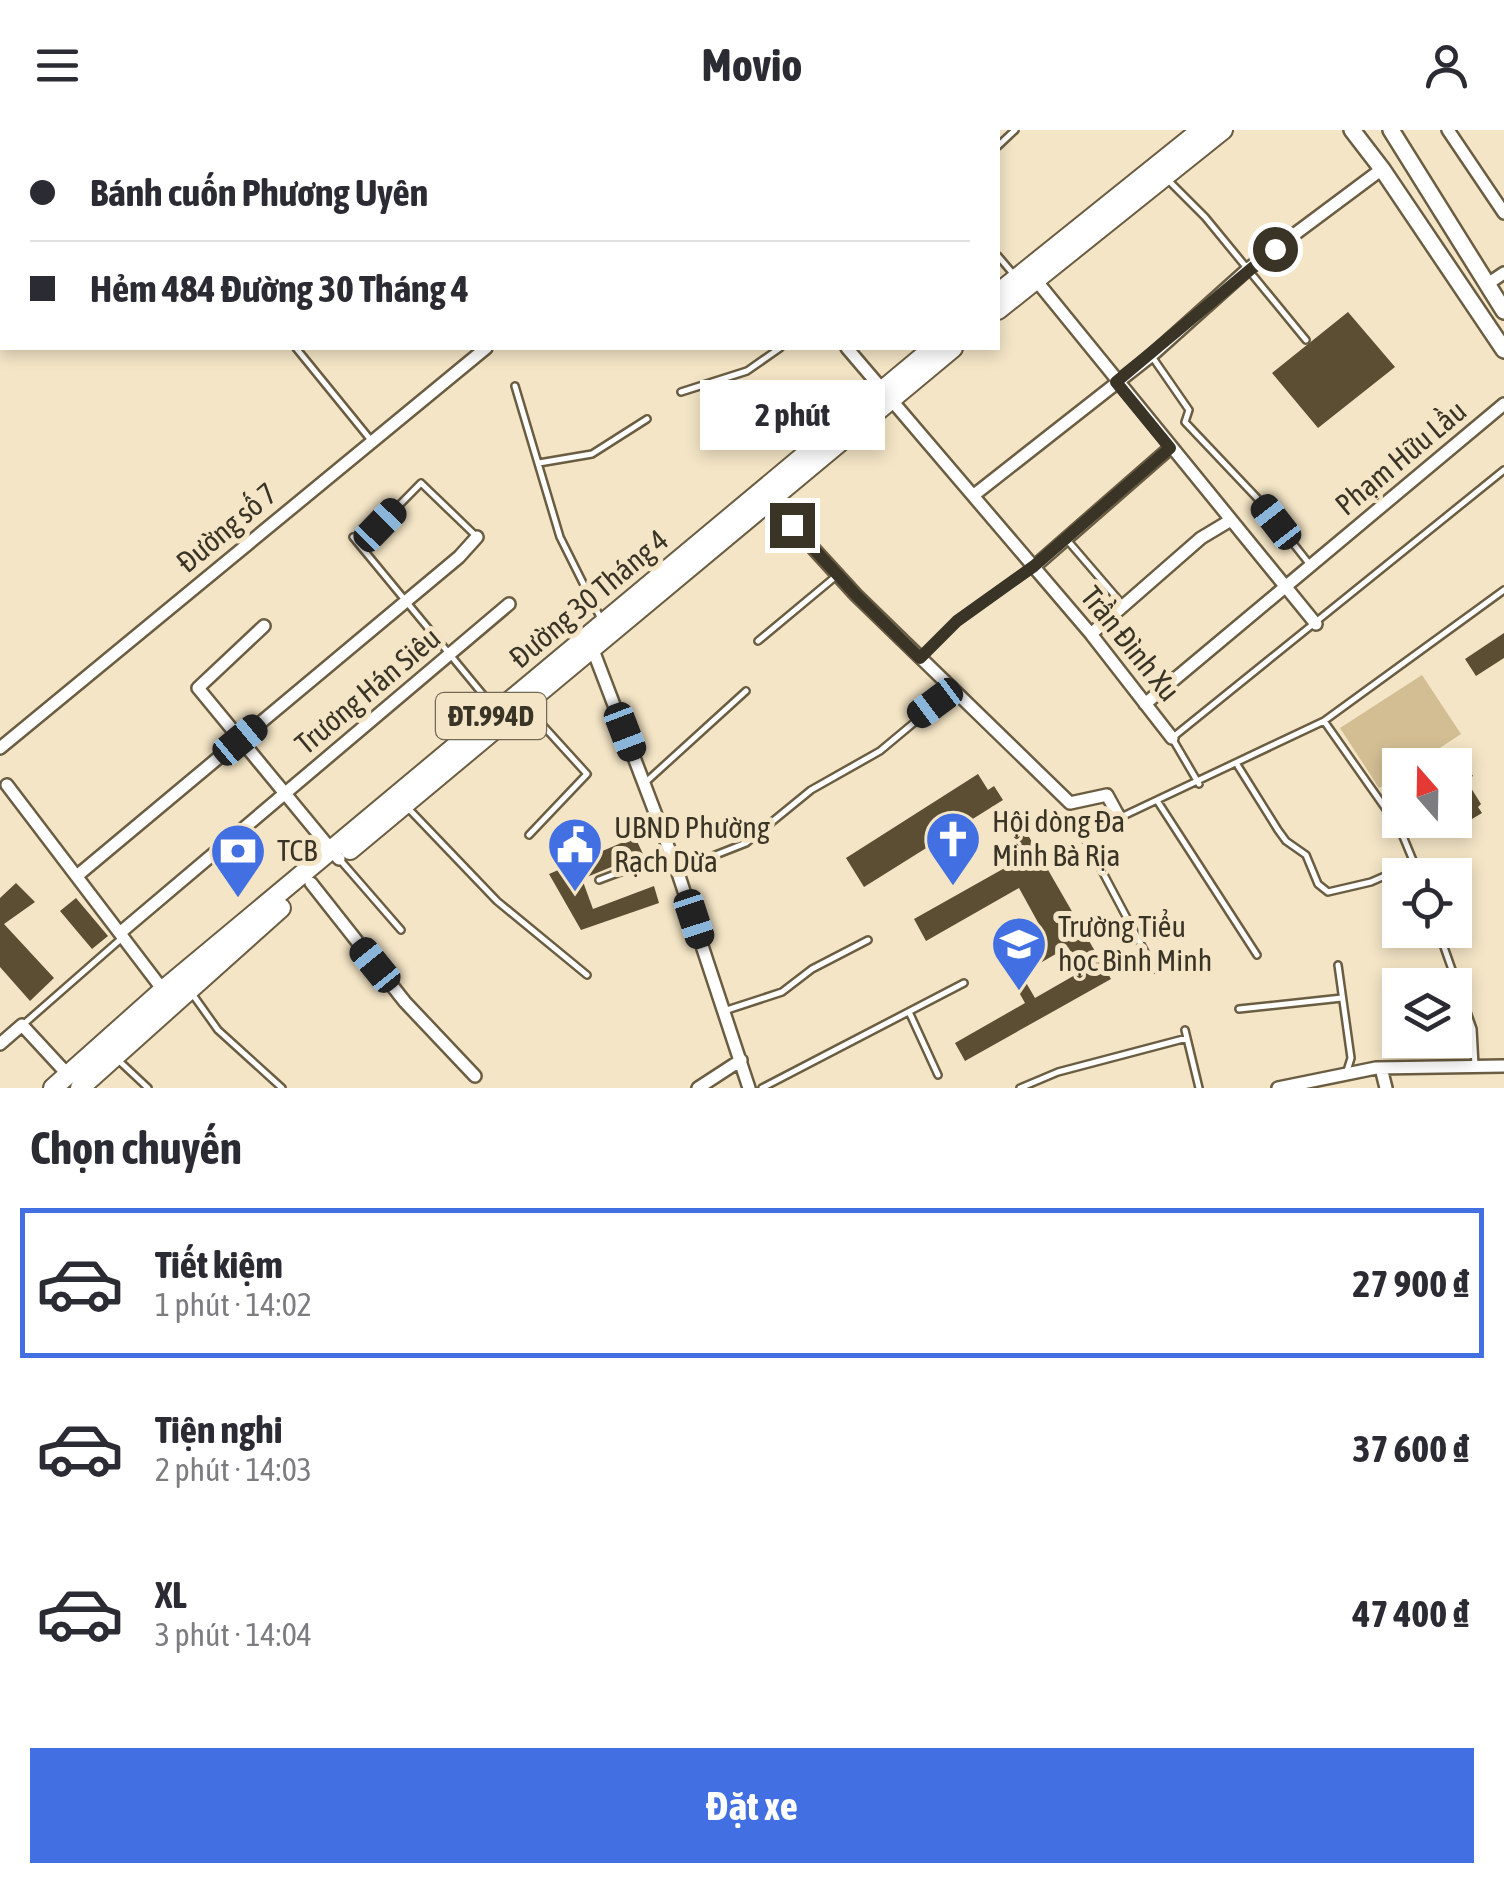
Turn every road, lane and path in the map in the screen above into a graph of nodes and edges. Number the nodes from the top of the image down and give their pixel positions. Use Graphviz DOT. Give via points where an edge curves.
graph roads {
  1 [pos="1201,130"];
  2 [pos="1222,130"];
  3 [pos="1352,130"];
  4 [pos="1391,130"];
  5 [pos="1448,130"];
  6 [pos="1382,169"];
  7 [pos="1165,177"];
  8 [pos="1504,213"];
  9 [pos="1000,258"];
  10 [pos="1248,269"];
  11 [pos="1504,272"];
  12 [pos="1026,278"];
  13 [pos="1486,284"];
  14 [pos="1000,292"];
  15 [pos="1467,297"];
  16 [pos="1000,308"];
  17 [pos="1504,311"];
  18 [pos="1306,340"];
  19 [pos="298,350"];
  20 [pos="484,350"];
  21 [pos="777,350"];
  22 [pos="849,350"];
  23 [pos="931,350"];
  24 [pos="951,350"];
  25 [pos="1504,350"];
  26 [pos="1151,356"];
  27 [pos="1116,382"];
  28 [pos="515,386"];
  29 [pos="682,392"];
  30 [pos="888,394"];
  31 [pos="1504,404"];
  32 [pos="647,419"];
  33 [pos="372,441"];
  34 [pos="1170,448"];
  35 [pos="539,463"];
  36 [pos="1504,470"];
  37 [pos="974,495"];
  38 [pos="770,500"];
  39 [pos="1231,520"];
  40 [pos="353,537"];
  41 [pos="477,537"];
  42 [pos="1066,538"];
  43 [pos="360,546"];
  44 [pos="1034,566"];
  45 [pos="1312,566"];
  46 [pos="837,575"];
  47 [pos="1286,588"];
  48 [pos="1504,590"];
  49 [pos="406,602"];
  50 [pos="509,604"];
  51 [pos="1123,606"];
  52 [pos="1316,624"];
  53 [pos="264,626"];
  54 [pos="608,628"];
  55 [pos="1091,634"];
  56 [pos="758,641"];
  57 [pos="588,644"];
  58 [pos="449,656"];
  59 [pos="920,658"];
  60 [pos="953,690"];
  61 [pos="746,691"];
  62 [pos="1145,704"];
  63 [pos="525,706"];
  64 [pos="496,712"];
  65 [pos="1324,721"];
  66 [pos="1172,738"];
  67 [pos="240,740"];
  68 [pos="0,748"];
  69 [pos="1238,766"];
  70 [pos="644,782"];
  71 [pos="1199,784"];
  72 [pos="7,785"];
  73 [pos="285,792"];
  74 [pos="1158,802"];
  75 [pos="405,805"];
  76 [pos="1119,816"];
  77 [pos="530,835"];
  78 [pos="671,853"];
  79 [pos="335,855"];
  80 [pos="1412,858"];
  81 [pos="677,870"];
  82 [pos="78,876"];
  83 [pos="1382,877"];
  84 [pos="600,880"];
  85 [pos="311,882"];
  86 [pos="400,930"];
  87 [pos="123,934"];
  88 [pos="868,940"];
  89 [pos="1444,948"];
  90 [pos="1257,955"];
  91 [pos="1338,965"];
  92 [pos="1154,969"];
  93 [pos="587,975"];
  94 [pos="964,983"];
  95 [pos="188,989"];
  96 [pos="163,990"];
  97 [pos="1342,998"];
  98 [pos="1240,1009"];
  99 [pos="724,1010"];
  100 [pos="909,1013"];
  101 [pos="22,1024"];
  102 [pos="0,1044"];
  103 [pos="114,1056"];
  104 [pos="741,1060"];
  105 [pos="1504,1066"];
  106 [pos="1476,1067"];
  107 [pos="1381,1068"];
  108 [pos="1347,1071"];
  109 [pos="938,1075"];
  110 [pos="475,1076"];
  111 [pos="76,1083"];
  112 [pos="52,1088"];
  113 [pos="148,1088"];
  114 [pos="282,1088"];
  115 [pos="698,1088"];
  116 [pos="749,1088"];
  117 [pos="762,1088"];
  118 [pos="1020,1088"];
  119 [pos="1199,1088"];
  120 [pos="1278,1088"];
  121 [pos="1386,1088"];
  1 -- 12 [label="main road"];
  2 -- 7 [label="main road"];
  3 -- 6 [label="main road"];
  4 -- 13 [label="main road"];
  5 -- 8 [label="street"];
  6 -- 10 [label="street"];
  6 -- 15 [label="main road"];
  7 -- 10 [label="lane"];
  7 -- 12 [label="main road"];
  9 -- 12 [label="lane"];
  10 -- 18 [label="lane"];
  10 -- 26 [label="street"];
  11 -- 13 [label="street"];
  12 -- 14 [label="main road"];
  12 -- 16 [label="main road"];
  12 -- 27 [label="street"];
  13 -- 15 [label="main road"];
  13 -- 17 [label="main road"];
  15 -- 25 [label="main road"];
  19 -- 33 [label="lane"];
  20 -- 33 [label="street, Đường số 7"];
  21 -- 29 [label="lane" via="747,371"];
  22 -- 30 [label="street, Trần Đình Xu"];
  23 -- 30 [label="main road, Đường 30 Tháng 4 / ĐT.994D"];
  24 -- 30 [label="main road, Đường 30 Tháng 4 / ĐT.994D"];
  26 -- 27 [label="street"];
  26 -- 45 [label="lane" via="1189,410 1184,422"];
  27 -- 34 [label="street"];
  27 -- 37 [label="street"];
  28 -- 35 [label="lane"];
  30 -- 37 [label="street, Trần Đình Xu"];
  30 -- 38 [label="main road, Đường 30 Tháng 4 / ĐT.994D"];
  30 -- 54 [label="main road, Đường 30 Tháng 4 / ĐT.994D"];
  31 -- 45 [label="street, Phạm Hữu Lầu"];
  32 -- 35 [label="lane" via="592,454"];
  33 -- 68 [label="street, Đường số 7"];
  34 -- 39 [label="street"];
  34 -- 42 [label="street"];
  35 -- 54 [label="lane" via="560,537"];
  36 -- 52 [label="lane"];
  37 -- 44 [label="street, Trần Đình Xu"];
  38 -- 46 [label="street"];
  38 -- 54 [label="main road, Đường 30 Tháng 4 / ĐT.994D"];
  39 -- 47 [label="street"];
  39 -- 51 [label="street"];
  40 -- 43 [label="lane"];
  41 -- 43 [label="lane" via="420,483"];
  41 -- 49 [label="street"];
  42 -- 44 [label="street"];
  42 -- 51 [label="lane"];
  43 -- 49 [label="lane"];
  44 -- 55 [label="street, Trần Đình Xu"];
  44 -- 59 [label="lane" via="957,621"];
  45 -- 47 [label="street, Phạm Hữu Lầu"];
  46 -- 56 [label="lane"];
  46 -- 59 [label="street"];
  47 -- 52 [label="street"];
  47 -- 62 [label="street, Phạm Hữu Lầu"];
  48 -- 65 [label="lane"];
  49 -- 58 [label="lane"];
  49 -- 67 [label="street"];
  50 -- 58 [label="street, Trương Hán Siêu"];
  51 -- 55 [label="street"];
  52 -- 66 [label="lane"];
  53 -- 67 [label="street" via="198,688"];
  54 -- 57 [label="main road, Đường 30 Tháng 4 / ĐT.994D"];
  55 -- 62 [label="street, Trần Đình Xu"];
  57 -- 63 [label="main road, Đường 30 Tháng 4 / ĐT.994D"];
  57 -- 64 [label="main road, Đường 30 Tháng 4 / ĐT.994D"];
  57 -- 70 [label="street"];
  58 -- 64 [label="lane"];
  58 -- 73 [label="street, Trương Hán Siêu"];
  59 -- 60 [label="street"];
  60 -- 76 [label="street" via="1070,802 1107,795"];
  60 -- 81 [label="lane" via="880,751 810,790 746,843"];
  61 -- 70 [label="lane"];
  62 -- 66 [label="street, Trần Đình Xu"];
  63 -- 75 [label="main road, Đường 30 Tháng 4 / ĐT.994D"];
  63 -- 77 [label="lane" via="587,774"];
  64 -- 79 [label="main road, Đường 30 Tháng 4 / ĐT.994D"];
  65 -- 69 [label="lane"];
  65 -- 80 [label="lane" via="1400,830"];
  66 -- 71 [label="lane"];
  67 -- 73 [label="street"];
  67 -- 82 [label="street"];
  69 -- 71 [label="lane"];
  69 -- 83 [label="lane" via="1328,892"];
  70 -- 78 [label="street"];
  71 -- 74 [label="lane"];
  72 -- 82 [label="street"];
  73 -- 79 [label="street"];
  73 -- 87 [label="street, Trương Hán Siêu"];
  74 -- 76 [label="lane"];
  74 -- 90 [label="lane"];
  75 -- 79 [label="main road, Đường 30 Tháng 4 / ĐT.994D"];
  75 -- 93 [label="lane" via="497,901"];
  76 -- 92 [label="lane" via="1083,835"];
  78 -- 81 [label="street"];
  78 -- 84 [label="lane"];
  79 -- 85 [label="main road, Đường 30 Tháng 4 / ĐT.994D"];
  79 -- 86 [label="lane"];
  79 -- 96 [label="main road, Đường 30 Tháng 4 / ĐT.994D"];
  81 -- 99 [label="street"];
  82 -- 87 [label="street"];
  85 -- 95 [label="main road, Đường 30 Tháng 4 / ĐT.994D"];
  85 -- 110 [label="street" via="405,1002"];
  87 -- 96 [label="street"];
  87 -- 101 [label="lane"];
  88 -- 99 [label="lane" via="782,992"];
  89 -- 106 [label="lane" via="1473,1029"];
  91 -- 97 [label="lane"];
  94 -- 100 [label="lane"];
  95 -- 103 [label="main road, Đường 30 Tháng 4 / ĐT.994D"];
  95 -- 114 [label="lane" via="218,1030"];
  96 -- 111 [label="main road, Đường 30 Tháng 4 / ĐT.994D"];
  97 -- 98 [label="lane"];
  97 -- 108 [label="lane"];
  99 -- 104 [label="street"];
  100 -- 109 [label="lane"];
  100 -- 117 [label="lane"];
  101 -- 102 [label="street"];
  101 -- 111 [label="street"];
  103 -- 111 [label="main road, Đường 30 Tháng 4 / ĐT.994D"];
  103 -- 113 [label="lane"];
  104 -- 115 [label="street"];
  104 -- 116 [label="street"];
  105 -- 106 [label="street"];
  106 -- 107 [label="street"];
  107 -- 108 [label="street"];
  107 -- 121 [label="street"];
  108 -- 120 [label="street"];
  111 -- 112 [label="main road, Đường 30 Tháng 4 / ĐT.994D"];
  118 -- 119 [label="lane" via="1186,1034"];
}
